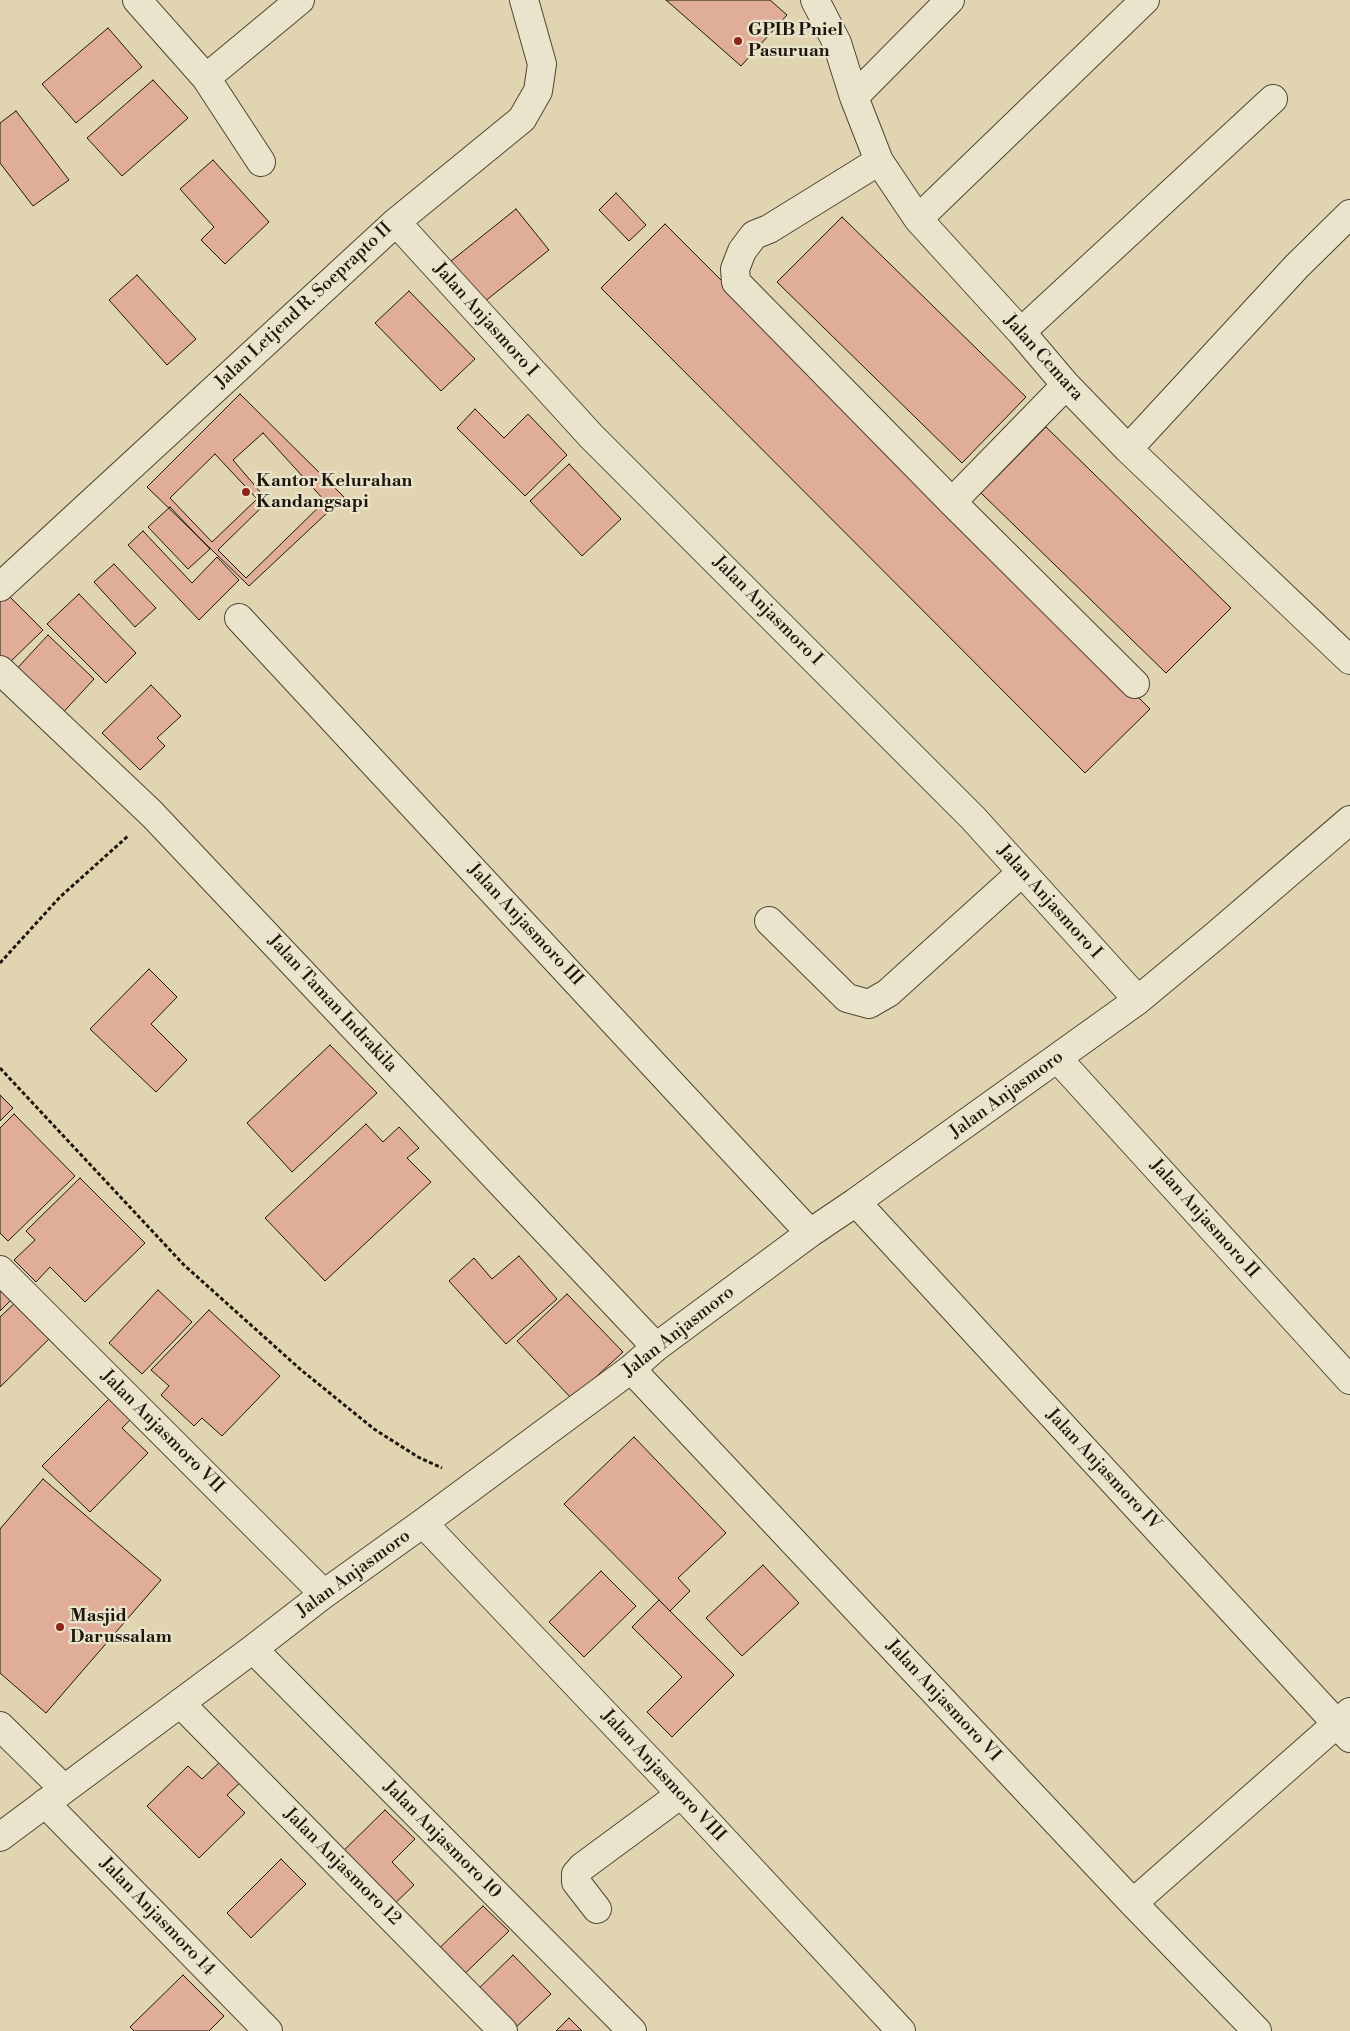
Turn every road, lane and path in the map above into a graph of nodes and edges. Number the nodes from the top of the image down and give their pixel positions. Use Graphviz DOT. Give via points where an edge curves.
graph roads {
  1 [pos="136,0"];
  2 [pos="300,0"];
  3 [pos="524,0"];
  4 [pos="815,0"];
  5 [pos="950,0"];
  6 [pos="1145,0"];
  7 [pos="206,78"];
  8 [pos="854,97"];
  9 [pos="1273,99"];
  10 [pos="879,161"];
  11 [pos="261,162"];
  12 [pos="918,219"];
  13 [pos="396,222"];
  14 [pos="1347,224"];
  15 [pos="1021,332"];
  16 [pos="1066,385"];
  17 [pos="1128,449"];
  18 [pos="952,502"];
  19 [pos="0,587"];
  20 [pos="239,618"];
  21 [pos="1350,660"];
  22 [pos="0,670"];
  23 [pos="1135,684"];
  24 [pos="152,814"];
  25 [pos="1350,820"];
  26 [pos="1022,872"];
  27 [pos="769,921"];
  28 [pos="0,963"];
  29 [pos="1138,1000"];
  30 [pos="1058,1058"];
  31 [pos="0,1068"];
  32 [pos="856,1202"];
  33 [pos="810,1233"];
  34 [pos="0,1270"];
  35 [pos="656,1347"];
  36 [pos="631,1369"];
  37 [pos="1350,1380"];
  38 [pos="476,1484"];
  39 [pos="423,1523"];
  40 [pos="324,1594"];
  41 [pos="253,1649"];
  42 [pos="180,1703"];
  43 [pos="1345,1724"];
  44 [pos="0,1726"];
  45 [pos="681,1794"];
  46 [pos="54,1796"];
  47 [pos="0,1836"];
  48 [pos="1133,1903"];
  49 [pos="597,1908"];
  50 [pos="268,2031"];
  51 [pos="503,2031"];
  52 [pos="632,2031"];
  53 [pos="901,2031"];
  54 [pos="1257,2031"];
  1 -- 7 [label="street"];
  2 -- 7 [label="street"];
  3 -- 13 [label="street, Jalan Letjend R. Soeprapto II" via="542,64 538,91 532,103 522,119"];
  4 -- 8 [label="street, Jalan Cemara" via="837,43"];
  5 -- 8 [label="street"];
  6 -- 12 [label="street"];
  7 -- 11 [label="street"];
  8 -- 10 [label="street, Jalan Cemara"];
  9 -- 15 [label="street"];
  10 -- 12 [label="street, Jalan Cemara"];
  10 -- 18 [label="street" via="754,235 742,251 735,269 736,282"];
  12 -- 15 [label="street, Jalan Cemara"];
  13 -- 19 [label="street, Jalan Letjend R. Soeprapto II"];
  13 -- 26 [label="street, Jalan Anjasmoro I" via="591,436 973,818"];
  14 -- 17 [label="street" via="1297,266"];
  15 -- 16 [label="street, Jalan Cemara"];
  16 -- 17 [label="street, Jalan Cemara"];
  16 -- 18 [label="street"];
  17 -- 21 [label="street, Jalan Cemara"];
  18 -- 23 [label="street"];
  20 -- 33 [label="street, Jalan Anjasmoro III"];
  22 -- 24 [label="street, Jalan Taman Indrakila"];
  24 -- 28 [label="path" via="60,897"];
  24 -- 35 [label="street, Jalan Taman Indrakila"];
  25 -- 29 [label="street, Jalan Anjasmoro"];
  26 -- 27 [label="street" via="888,993 869,1004 848,998"];
  26 -- 29 [label="street, Jalan Anjasmoro I"];
  29 -- 30 [label="street, Jalan Anjasmoro"];
  30 -- 32 [label="street, Jalan Anjasmoro"];
  30 -- 37 [label="street, Jalan Anjasmoro II"];
  31 -- 38 [label="path" via="184,1265 300,1369 374,1429 418,1457"];
  32 -- 33 [label="street, Jalan Anjasmoro"];
  32 -- 43 [label="street, Jalan Anjasmoro IV"];
  33 -- 35 [label="street, Jalan Anjasmoro"];
  34 -- 40 [label="street, Jalan Anjasmoro VII"];
  35 -- 36 [label="street, Jalan Anjasmoro"];
  36 -- 38 [label="street, Jalan Anjasmoro"];
  36 -- 48 [label="street, Jalan Anjasmoro VI"];
  38 -- 39 [label="street, Jalan Anjasmoro"];
  39 -- 40 [label="street, Jalan Anjasmoro"];
  39 -- 45 [label="street, Jalan Anjasmoro VIII"];
  40 -- 41 [label="street, Jalan Anjasmoro"];
  41 -- 42 [label="street, Jalan Anjasmoro"];
  41 -- 52 [label="street, Jalan Anjasmoro 10"];
  42 -- 46 [label="street, Jalan Anjasmoro"];
  42 -- 51 [label="street, Jalan Anjasmoro 12"];
  43 -- 48 [label="street"];
  44 -- 46 [label="street, Jalan Anjasmoro 14"];
  45 -- 49 [label="street" via="576,1874 576,1882"];
  45 -- 53 [label="street, Jalan Anjasmoro VIII"];
  46 -- 47 [label="street, Jalan Anjasmoro"];
  46 -- 50 [label="street, Jalan Anjasmoro 14"];
  48 -- 54 [label="street, Jalan Anjasmoro VI"];
}
